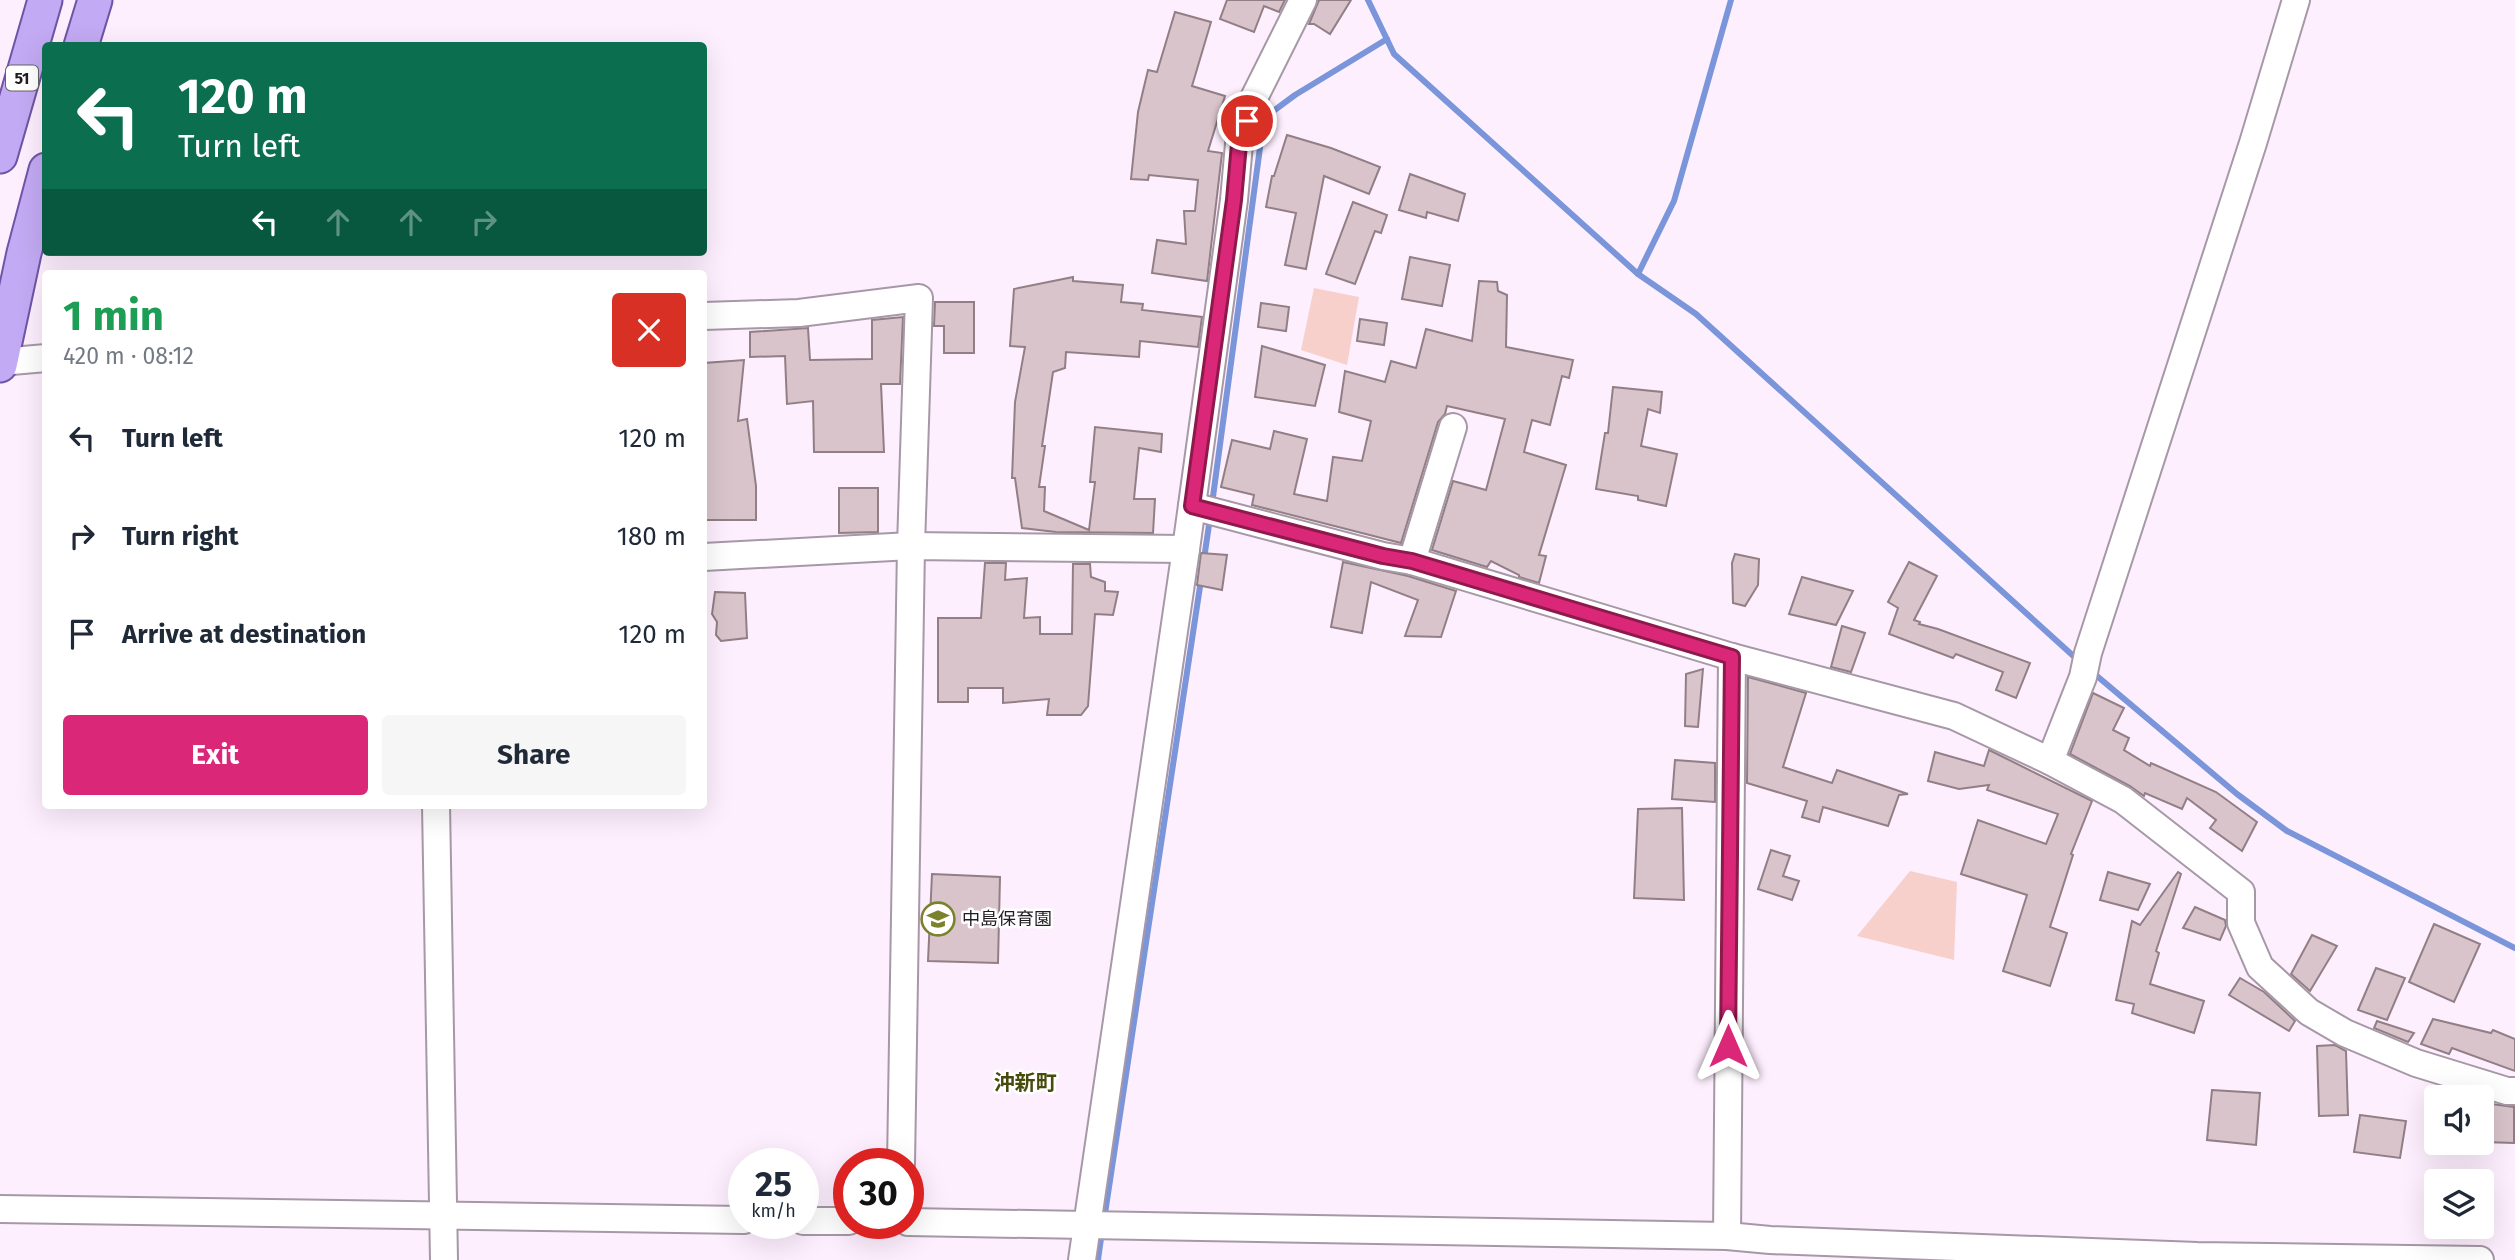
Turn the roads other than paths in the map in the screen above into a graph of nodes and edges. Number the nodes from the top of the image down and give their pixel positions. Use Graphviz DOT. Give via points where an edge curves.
graph roads {
  1 [pos="45,0"];
  2 [pos="95,0"];
  3 [pos="1303,0"];
  4 [pos="2296,0"];
  5 [pos="82,42"];
  6 [pos="0,156"];
  7 [pos="42,184"];
  8 [pos="707,316"];
  9 [pos="42,358"];
  10 [pos="0,363"];
  11 [pos="1453,427"];
  12 [pos="1192,506"];
  13 [pos="911,545"];
  14 [pos="1186,549"];
  15 [pos="707,557"];
  16 [pos="1412,561"];
  17 [pos="1732,657"];
  18 [pos="2050,761"];
  19 [pos="436,809"];
  20 [pos="2515,1091"];
  21 [pos="901,1148"];
  22 [pos="0,1209"];
  23 [pos="445,1215"];
  24 [pos="728,1220"];
  25 [pos="924,1222"];
  26 [pos="1087,1225"];
  27 [pos="1727,1236"];
  28 [pos="444,1260"];
  29 [pos="1082,1260"];
  30 [pos="2480,1260"];
  1 -- 6 [label="main road, 51"];
  2 -- 5 [label="main road"];
  3 -- 12 [label="street" via="1254,98 1239,144"];
  4 -- 18 [label="street" via="2086,665"];
  7 -- 10 [label="main road"];
  8 -- 13 [label="street" via="799,313 919,298"];
  9 -- 10 [label="street"];
  11 -- 16 [label="street"];
  12 -- 14 [label="street"];
  12 -- 16 [label="street"];
  13 -- 14 [label="street"];
  13 -- 15 [label="street"];
  13 -- 21 [label="street"];
  14 -- 26 [label="street"];
  16 -- 17 [label="street"];
  17 -- 18 [label="street" via="1954,716"];
  17 -- 27 [label="street"];
  18 -- 20 [label="street" via="2123,800 2241,892 2241,923 2260,967 2309,1012 2416,1063"];
  19 -- 23 [label="street"];
  22 -- 23 [label="street"];
  23 -- 24 [label="street"];
  23 -- 28 [label="street"];
  25 -- 26 [label="street"];
  26 -- 27 [label="street"];
  26 -- 29 [label="street"];
  27 -- 30 [label="street" via="2197,1256"];
}
